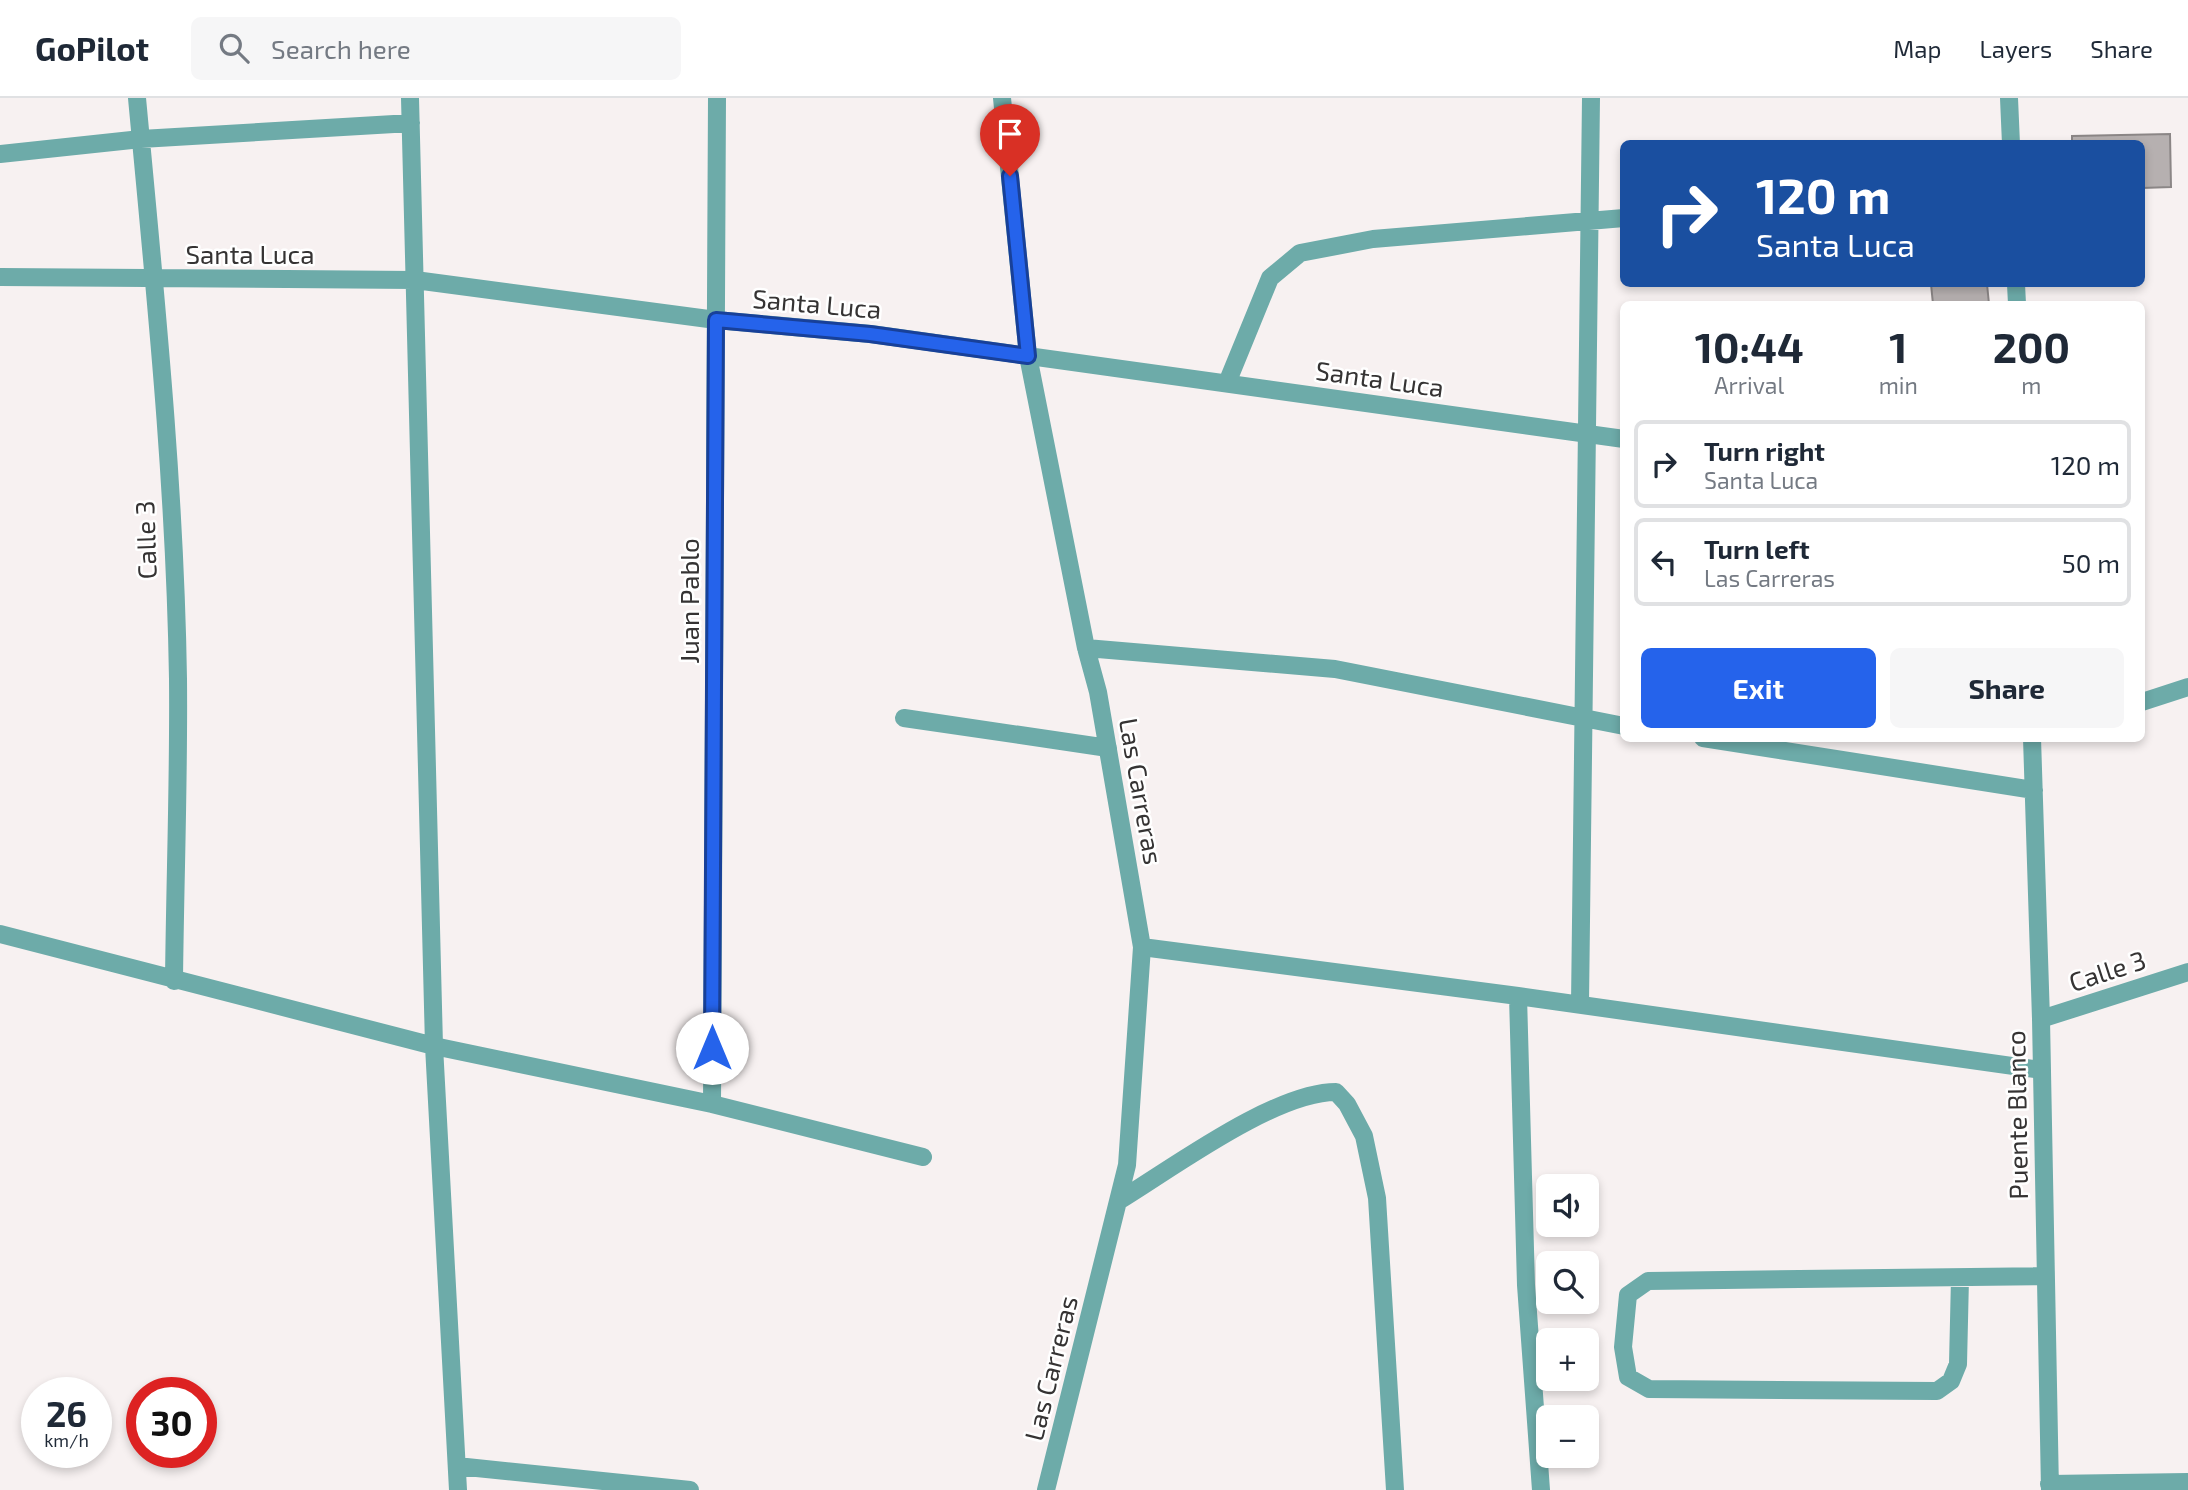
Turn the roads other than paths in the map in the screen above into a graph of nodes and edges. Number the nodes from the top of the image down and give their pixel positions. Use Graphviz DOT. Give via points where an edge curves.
graph roads {
  1 [pos="137,98"];
  2 [pos="410,98"];
  3 [pos="717,98"];
  4 [pos="1002,98"];
  5 [pos="1591,98"];
  6 [pos="2009,98"];
  7 [pos="411,123"];
  8 [pos="141,139"];
  9 [pos="2011,140"];
  10 [pos="0,154"];
  11 [pos="1620,218"];
  12 [pos="1591,219"];
  13 [pos="0,277"];
  14 [pos="156,279"];
  15 [pos="415,280"];
  16 [pos="716,320"];
  17 [pos="1028,356"];
  18 [pos="1227,383"];
  19 [pos="1589,433"];
  20 [pos="1620,438"];
  21 [pos="1086,648"];
  22 [pos="2188,687"];
  23 [pos="2145,701"];
  24 [pos="904,718"];
  25 [pos="1584,720"];
  26 [pos="1620,725"];
  27 [pos="1728,742"];
  28 [pos="2033,742"];
  29 [pos="1108,748"];
  30 [pos="2034,790"];
  31 [pos="0,934"];
  32 [pos="1142,947"];
  33 [pos="2188,972"];
  34 [pos="174,981"];
  35 [pos="1518,996"];
  36 [pos="1580,1004"];
  37 [pos="2041,1019"];
  38 [pos="434,1046"];
  39 [pos="2041,1070"];
  40 [pos="712,1104"];
  41 [pos="923,1157"];
  42 [pos="1120,1200"];
  43 [pos="2044,1276"];
  44 [pos="1960,1278"];
  45 [pos="457,1466"];
  46 [pos="2188,1482"];
  47 [pos="2050,1487"];
  48 [pos="458,1490"];
  49 [pos="690,1490"];
  50 [pos="1045,1490"];
  51 [pos="1395,1490"];
  52 [pos="1541,1490"];
  1 -- 8 [label="street, Calle 3"];
  2 -- 7 [label="street"];
  3 -- 16 [label="street, Juan Pablo"];
  4 -- 17 [label="street, Las Carreras"];
  5 -- 12 [label="street"];
  6 -- 9 [label="street"];
  7 -- 8 [label="street"];
  7 -- 15 [label="street"];
  8 -- 10 [label="street"];
  8 -- 14 [label="street, Calle 3"];
  11 -- 12 [label="street"];
  12 -- 18 [label="street" via="1373,239 1300,253 1270,278"];
  12 -- 19 [label="street"];
  13 -- 14 [label="street, Santa Luca"];
  14 -- 15 [label="street, Santa Luca"];
  14 -- 34 [label="street, Calle 3" via="178,679"];
  15 -- 16 [label="street, Santa Luca"];
  15 -- 38 [label="street"];
  16 -- 17 [label="street, Santa Luca" via="870,334"];
  16 -- 40 [label="street, Juan Pablo"];
  17 -- 18 [label="street, Santa Luca"];
  17 -- 21 [label="street, Las Carreras"];
  18 -- 19 [label="street, Santa Luca"];
  19 -- 20 [label="street, Santa Luca"];
  19 -- 25 [label="street"];
  21 -- 25 [label="street" via="1335,669"];
  21 -- 29 [label="street, Las Carreras"];
  22 -- 23 [label="street"];
  24 -- 29 [label="street"];
  25 -- 26 [label="street"];
  25 -- 36 [label="street"];
  27 -- 30 [label="street"];
  28 -- 30 [label="street, Puente Blanco"];
  29 -- 32 [label="street, Las Carreras"];
  30 -- 37 [label="street, Puente Blanco"];
  31 -- 34 [label="street"];
  32 -- 35 [label="street"];
  32 -- 42 [label="street, Las Carreras" via="1132,1123"];
  33 -- 37 [label="street, Calle 3"];
  34 -- 38 [label="street"];
  35 -- 36 [label="street"];
  35 -- 52 [label="street" via="1526,1285"];
  36 -- 39 [label="street"];
  37 -- 39 [label="street, Puente Blanco"];
  38 -- 40 [label="street"];
  38 -- 45 [label="street"];
  39 -- 43 [label="street, Puente Blanco"];
  40 -- 41 [label="street"];
  42 -- 50 [label="street, Las Carreras"];
  42 -- 51 [label="street" via="1252,1119 1318,1092 1336,1092 1364,1136 1377,1198"];
  43 -- 44 [label="street"];
  43 -- 47 [label="street, Puente Blanco"];
  44 -- 44 [label="street" via="1648,1281 1628,1295 1623,1347 1628,1377 1649,1389 1937,1391 1951,1381 1958,1364"];
  45 -- 48 [label="street"];
  45 -- 49 [label="street"];
  46 -- 47 [label="street"];
}
